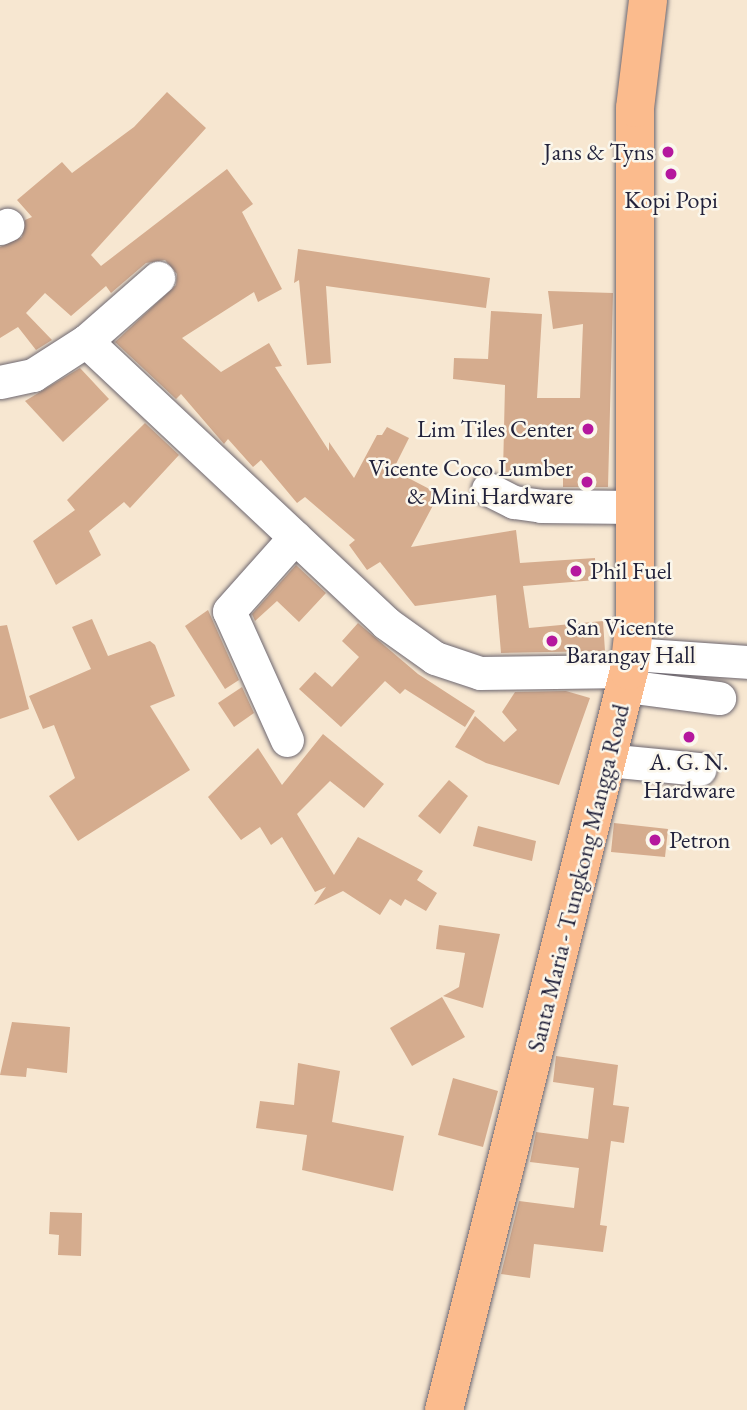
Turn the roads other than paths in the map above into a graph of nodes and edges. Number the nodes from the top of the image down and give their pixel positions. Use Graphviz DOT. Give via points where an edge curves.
graph roads {
  1 [pos="648,0"];
  2 [pos="158,278"];
  3 [pos="86,341"];
  4 [pos="0,382"];
  5 [pos="488,489"];
  6 [pos="635,507"];
  7 [pos="295,537"];
  8 [pos="747,662"];
  9 [pos="629,670"];
  10 [pos="719,698"];
  11 [pos="287,740"];
  12 [pos="606,760"];
  13 [pos="700,769"];
  14 [pos="444,1410"];
  1 -- 6 [label="main road, Santa Maria - Tungkong Mangga Road" via="635,108"];
  2 -- 3 [label="street"];
  3 -- 4 [label="street" via="33,375"];
  3 -- 7 [label="street"];
  5 -- 6 [label="street" via="514,502 541,506"];
  6 -- 9 [label="main road, Santa Maria - Tungkong Mangga Road"];
  7 -- 9 [label="street" via="386,623 435,658 480,673"];
  7 -- 11 [label="street" via="229,611"];
  8 -- 9 [label="street"];
  9 -- 10 [label="street"];
  9 -- 12 [label="main road, Santa Maria - Tungkong Mangga Road"];
  12 -- 13 [label="street"];
  12 -- 14 [label="main road, Santa Maria - Tungkong Mangga Road"];
}
